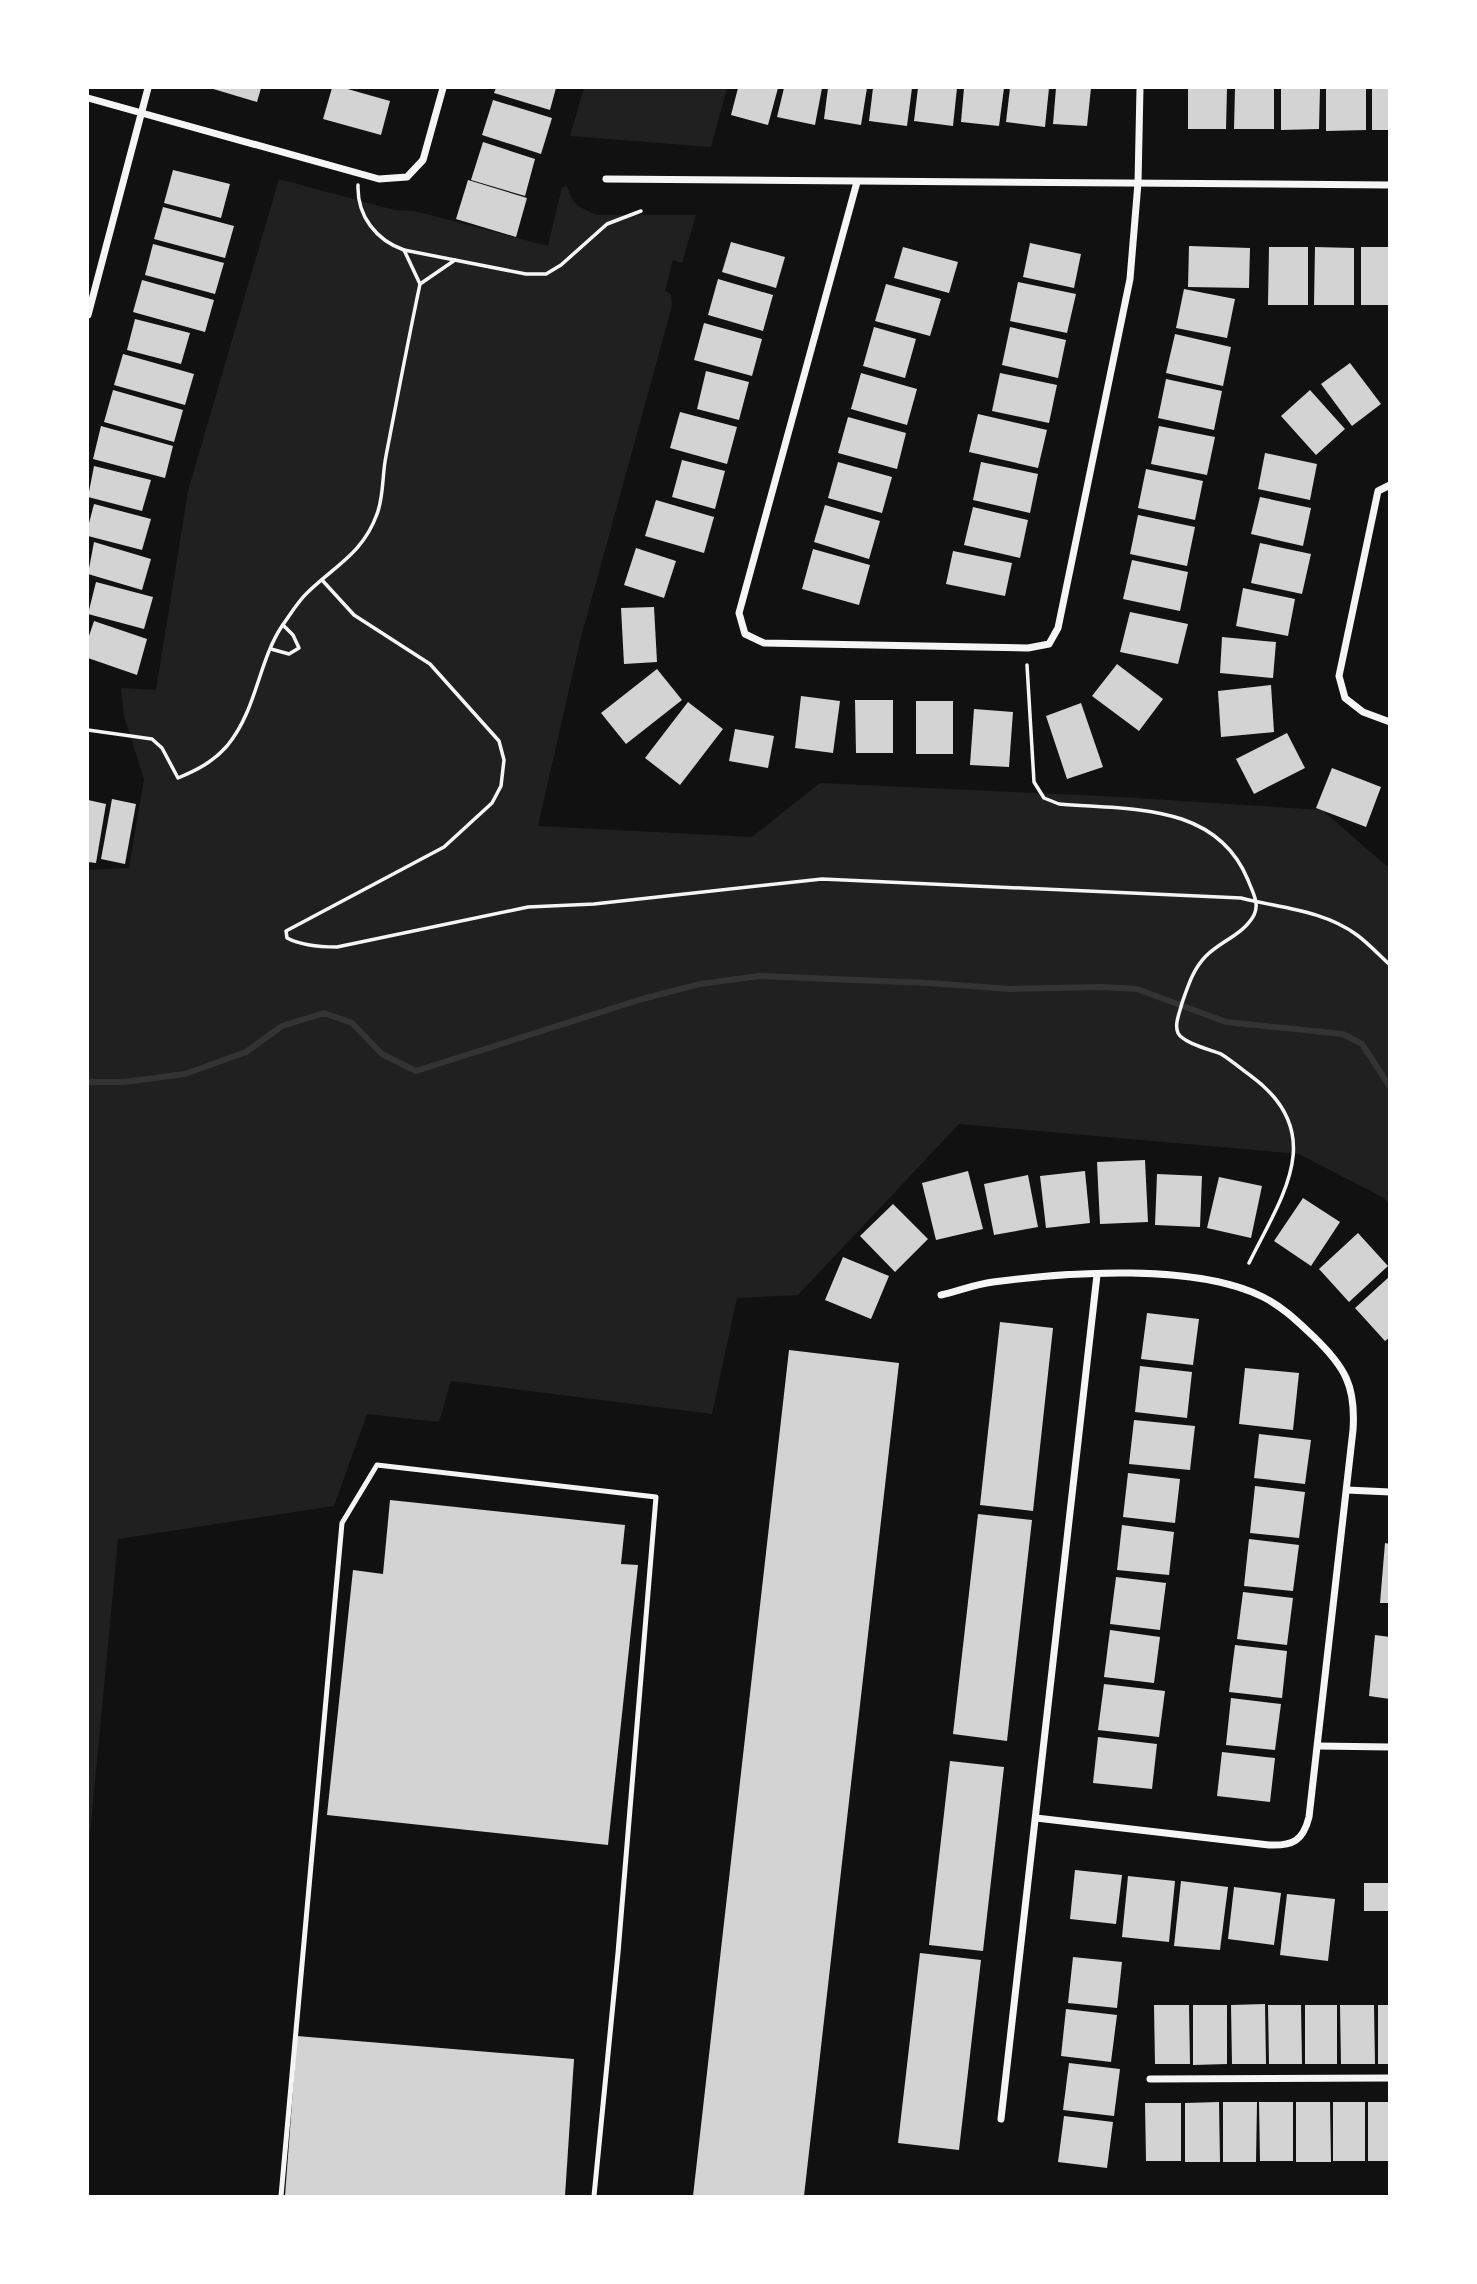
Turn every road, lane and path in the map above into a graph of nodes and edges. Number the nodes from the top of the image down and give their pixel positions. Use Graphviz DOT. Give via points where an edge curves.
graph roads {
  1 [pos="148,88"];
  2 [pos="443,88"];
  3 [pos="1140,88"];
  4 [pos="88,99"];
  5 [pos="141,114"];
  6 [pos="359,173"];
  7 [pos="606,179"];
  8 [pos="856,182"];
  9 [pos="1138,183"];
  10 [pos="1390,186"];
  11 [pos="641,211"];
  12 [pos="404,250"];
  13 [pos="455,260"];
  14 [pos="420,284"];
  15 [pos="88,315"];
  16 [pos="1390,485"];
  17 [pos="322,580"];
  18 [pos="283,625"];
  19 [pos="271,649"];
  20 [pos="1027,665"];
  21 [pos="1390,722"];
  22 [pos="88,730"];
  23 [pos="1256,902"];
  24 [pos="1390,965"];
  25 [pos="1249,1263"];
  26 [pos="1097,1275"];
  27 [pos="942,1295"];
  28 [pos="1347,1490"];
  29 [pos="1390,1492"];
  30 [pos="1318,1746"];
  31 [pos="1390,1747"];
  32 [pos="1036,1818"];
  33 [pos="1390,2078"];
  34 [pos="1150,2079"];
  35 [pos="1001,2119"];
  36 [pos="281,2196"];
  37 [pos="594,2196"];
  1 -- 5 [label="street"];
  2 -- 6 [label="street" via="423,160 415,169 407,177 379,179"];
  3 -- 9 [label="street"];
  4 -- 5 [label="street"];
  5 -- 6 [label="street"];
  5 -- 15 [label="street"];
  6 -- 12 [label="path" via="358,198 367,224 391,246"];
  7 -- 8 [label="street"];
  8 -- 9 [label="street"];
  8 -- 9 [label="street" via="739,613 745,634 764,643 1028,649 1049,644 1058,628 1130,279"];
  9 -- 10 [label="street"];
  11 -- 13 [label="path" via="607,224 546,274"];
  12 -- 13 [label="path"];
  12 -- 14 [label="path"];
  13 -- 14 [label="path"];
  14 -- 17 [label="path" via="378,512 363,543"];
  16 -- 21 [label="street" via="1378,491 1339,676 1345,698 1363,712"];
  17 -- 18 [label="path" via="306,593"];
  17 -- 23 [label="path" via="354,615 430,664 499,741 504,760 501,786 492,803 444,847 286,931 293,942 337,947 528,907 822,879 1105,890"];
  18 -- 19 [label="path"];
  18 -- 19 [label="path" via="299,648 289,654"];
  19 -- 22 [label="path" via="243,722 226,746 205,766 178,778 152,739"];
  20 -- 23 [label="path" via="1034,782 1044,798 1059,804 1160,813 1207,829 1240,861"];
  23 -- 24 [label="path" via="1326,918 1356,934"];
  23 -- 25 [label="path" via="1249,924 1198,965 1177,1019 1183,1038 1223,1055 1263,1084 1289,1119 1294,1152 1291,1174"];
  26 -- 27 [label="street" via="991,1282"];
  26 -- 28 [label="street" via="1151,1274 1217,1282 1256,1294 1287,1311 1347,1375 1353,1430"];
  26 -- 32 [label="street"];
  28 -- 29 [label="street"];
  28 -- 30 [label="street"];
  30 -- 31 [label="street"];
  30 -- 32 [label="street" via="1307,1828 1289,1844"];
  32 -- 35 [label="street"];
  33 -- 34 [label="street"];
  36 -- 37 [label="lane" via="342,1523 377,1465 656,1497"];
}
